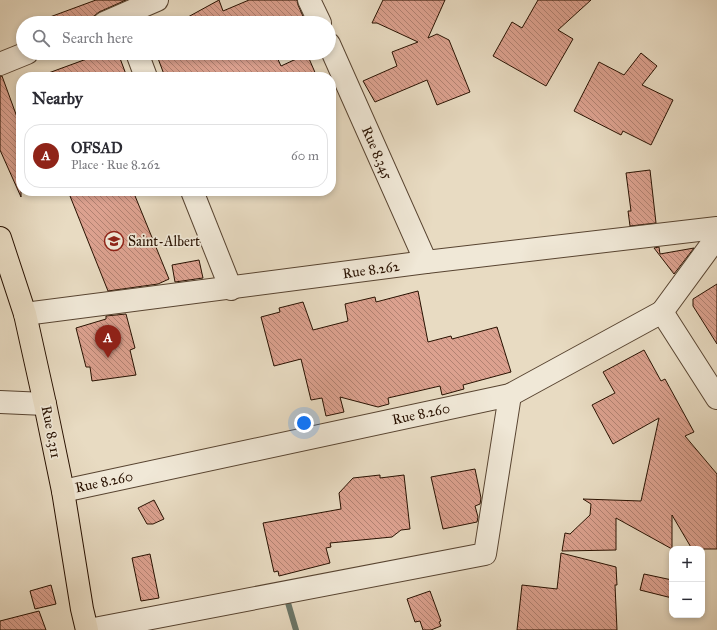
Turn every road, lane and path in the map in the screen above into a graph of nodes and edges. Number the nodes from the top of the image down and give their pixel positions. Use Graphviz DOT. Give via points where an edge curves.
graph roads {
  1 [pos="156,0"];
  2 [pos="309,0"];
  3 [pos="126,16"];
  4 [pos="317,16"];
  5 [pos="16,57"];
  6 [pos="140,60"];
  7 [pos="336,60"];
  8 [pos="0,64"];
  9 [pos="144,72"];
  10 [pos="194,196"];
  11 [pos="717,228"];
  12 [pos="717,237"];
  13 [pos="0,238"];
  14 [pos="426,262"];
  15 [pos="230,288"];
  16 [pos="662,312"];
  17 [pos="25,314"];
  18 [pos="510,395"];
  19 [pos="717,398"];
  20 [pos="0,402"];
  21 [pos="45,404"];
  22 [pos="63,491"];
  23 [pos="88,630"];
  1 -- 3 [label="street"];
  2 -- 4 [label="street"];
  5 -- 8 [label="street"];
  6 -- 9 [label="street"];
  7 -- 14 [label="street, Rue 8.345"];
  10 -- 15 [label="street"];
  11 -- 14 [label="street, Rue 8.262"];
  12 -- 16 [label="street"];
  13 -- 17 [label="main road, Rue 8.311"];
  14 -- 15 [label="street, Rue 8.262"];
  15 -- 17 [label="street, Rue 8.262"];
  16 -- 18 [label="street, Rue 8.260"];
  16 -- 19 [label="street"];
  17 -- 21 [label="main road, Rue 8.311"];
  18 -- 22 [label="street, Rue 8.260"];
  18 -- 23 [label="street" via="485,554"];
  20 -- 21 [label="street"];
  21 -- 22 [label="main road, Rue 8.311"];
  22 -- 23 [label="main road, Rue 8.311" via="82,609"];
}
